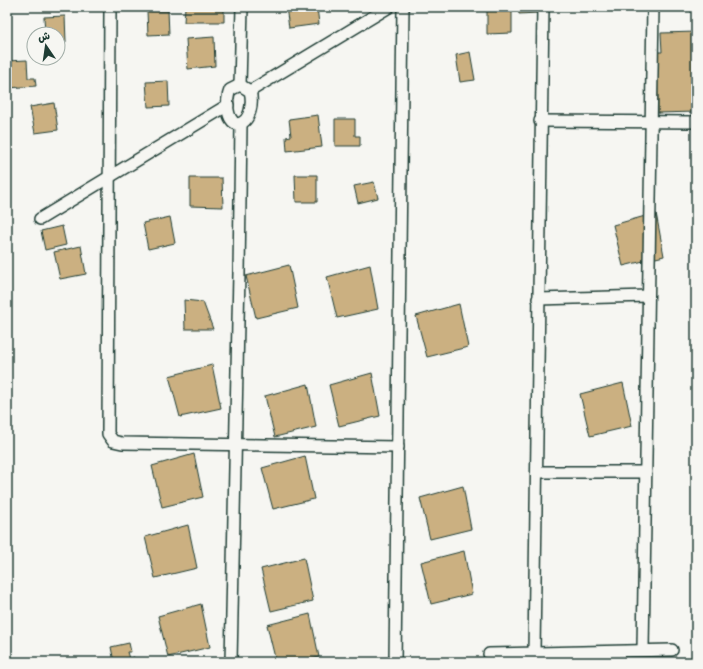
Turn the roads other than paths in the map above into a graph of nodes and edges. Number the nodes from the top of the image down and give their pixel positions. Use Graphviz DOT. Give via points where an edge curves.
graph roads {
  1 [pos="110,7"];
  2 [pos="242,7"];
  3 [pos="389,7"];
  4 [pos="403,7"];
  5 [pos="542,7"];
  6 [pos="653,7"];
  7 [pos="245,88"];
  8 [pos="228,105"];
  9 [pos="540,121"];
  10 [pos="651,122"];
  11 [pos="696,122"];
  12 [pos="241,124"];
  13 [pos="110,177"];
  14 [pos="40,219"];
  15 [pos="648,296"];
  16 [pos="538,299"];
  17 [pos="236,443"];
  18 [pos="398,447"];
  19 [pos="537,472"];
  20 [pos="646,472"];
  21 [pos="643,650"];
  22 [pos="672,650"];
  23 [pos="534,652"];
  24 [pos="489,654"];
  25 [pos="590,657"];
  26 [pos="231,662"];
  27 [pos="394,662"];
  1 -- 13 [label="street"];
  2 -- 7 [label="street"];
  3 -- 7 [label="street"];
  4 -- 18 [label="street"];
  5 -- 9 [label="street"];
  6 -- 10 [label="street"];
  7 -- 8 [label="street" via="230,90"];
  7 -- 12 [label="street" via="251,99 248,119"];
  8 -- 12 [label="street" via="232,121"];
  8 -- 13 [label="street"];
  9 -- 10 [label="street"];
  9 -- 16 [label="street"];
  10 -- 11 [label="street"];
  10 -- 15 [label="street"];
  12 -- 17 [label="street"];
  13 -- 14 [label="street"];
  13 -- 17 [label="street" via="106,426 108,434 114,441 122,443"];
  15 -- 16 [label="street"];
  15 -- 20 [label="street"];
  16 -- 19 [label="street"];
  17 -- 18 [label="street"];
  17 -- 26 [label="street"];
  18 -- 27 [label="street"];
  19 -- 20 [label="street"];
  19 -- 23 [label="street"];
  20 -- 21 [label="street"];
  21 -- 22 [label="street"];
  21 -- 25 [label="street"];
  23 -- 24 [label="street"];
  23 -- 25 [label="street"];
}
